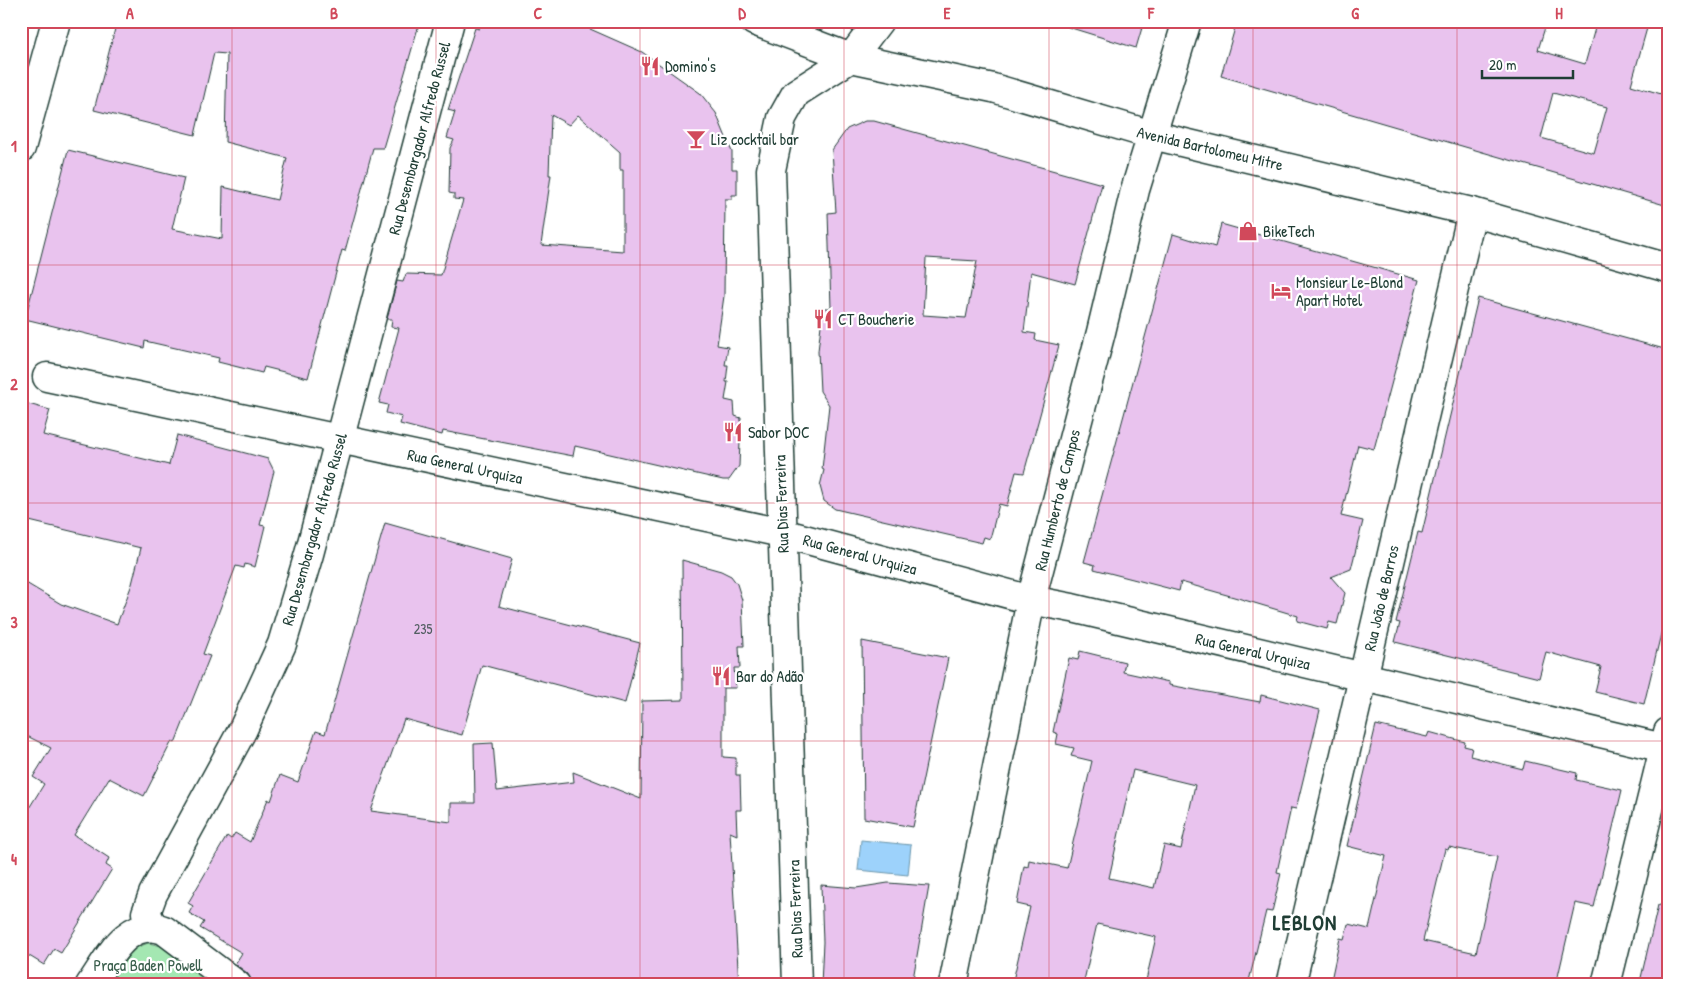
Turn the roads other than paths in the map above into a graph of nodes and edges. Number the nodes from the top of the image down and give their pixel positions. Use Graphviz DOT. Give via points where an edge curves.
graph roads {
  1 [pos="56,21"];
  2 [pos="450,21"];
  3 [pos="754,21"];
  4 [pos="879,21"];
  5 [pos="1187,21"];
  6 [pos="851,58"];
  7 [pos="1152,135"];
  8 [pos="21,148"];
  9 [pos="1472,212"];
  10 [pos="1668,268"];
  11 [pos="47,377"];
  12 [pos="339,439"];
  13 [pos="782,533"];
  14 [pos="1032,600"];
  15 [pos="1363,678"];
  16 [pos="1666,743"];
  17 [pos="153,926"];
  18 [pos="90,985"];
  19 [pos="238,985"];
  20 [pos="797,985"];
  21 [pos="953,985"];
  22 [pos="1291,985"];
  23 [pos="1606,985"];
  1 -- 8 [label="street"];
  2 -- 12 [label="street, Rua Desembargador Alfredo Russel"];
  3 -- 6 [label="street, Avenida Bartolomeu Mitre"];
  4 -- 6 [label="street, Rua Dias Ferreira"];
  5 -- 7 [label="street, Rua Humberto de Campos"];
  6 -- 7 [label="street, Avenida Bartolomeu Mitre" via="993,88"];
  6 -- 13 [label="street, Rua Dias Ferreira" via="796,94 782,118 771,170"];
  7 -- 9 [label="street, Avenida Bartolomeu Mitre"];
  7 -- 14 [label="street, Rua Humberto de Campos" via="1135,190"];
  9 -- 10 [label="street, Avenida Bartolomeu Mitre"];
  9 -- 15 [label="street, Rua João de Barros"];
  11 -- 12 [label="street, Rua General Urquiza"];
  12 -- 13 [label="street, Rua General Urquiza"];
  12 -- 17 [label="street, Rua Desembargador Alfredo Russel" via="282,644 243,729 152,894 146,912"];
  13 -- 14 [label="street, Rua General Urquiza"];
  13 -- 20 [label="street, Rua Dias Ferreira"];
  14 -- 15 [label="street, Rua General Urquiza"];
  14 -- 21 [label="street, Rua Humberto de Campos"];
  15 -- 16 [label="street, Rua General Urquiza"];
  15 -- 22 [label="street, Rua João de Barros"];
  16 -- 23 [label="street"];
  17 -- 18 [label="street" via="143,927 122,939"];
  17 -- 19 [label="street" via="164,930"];
}
